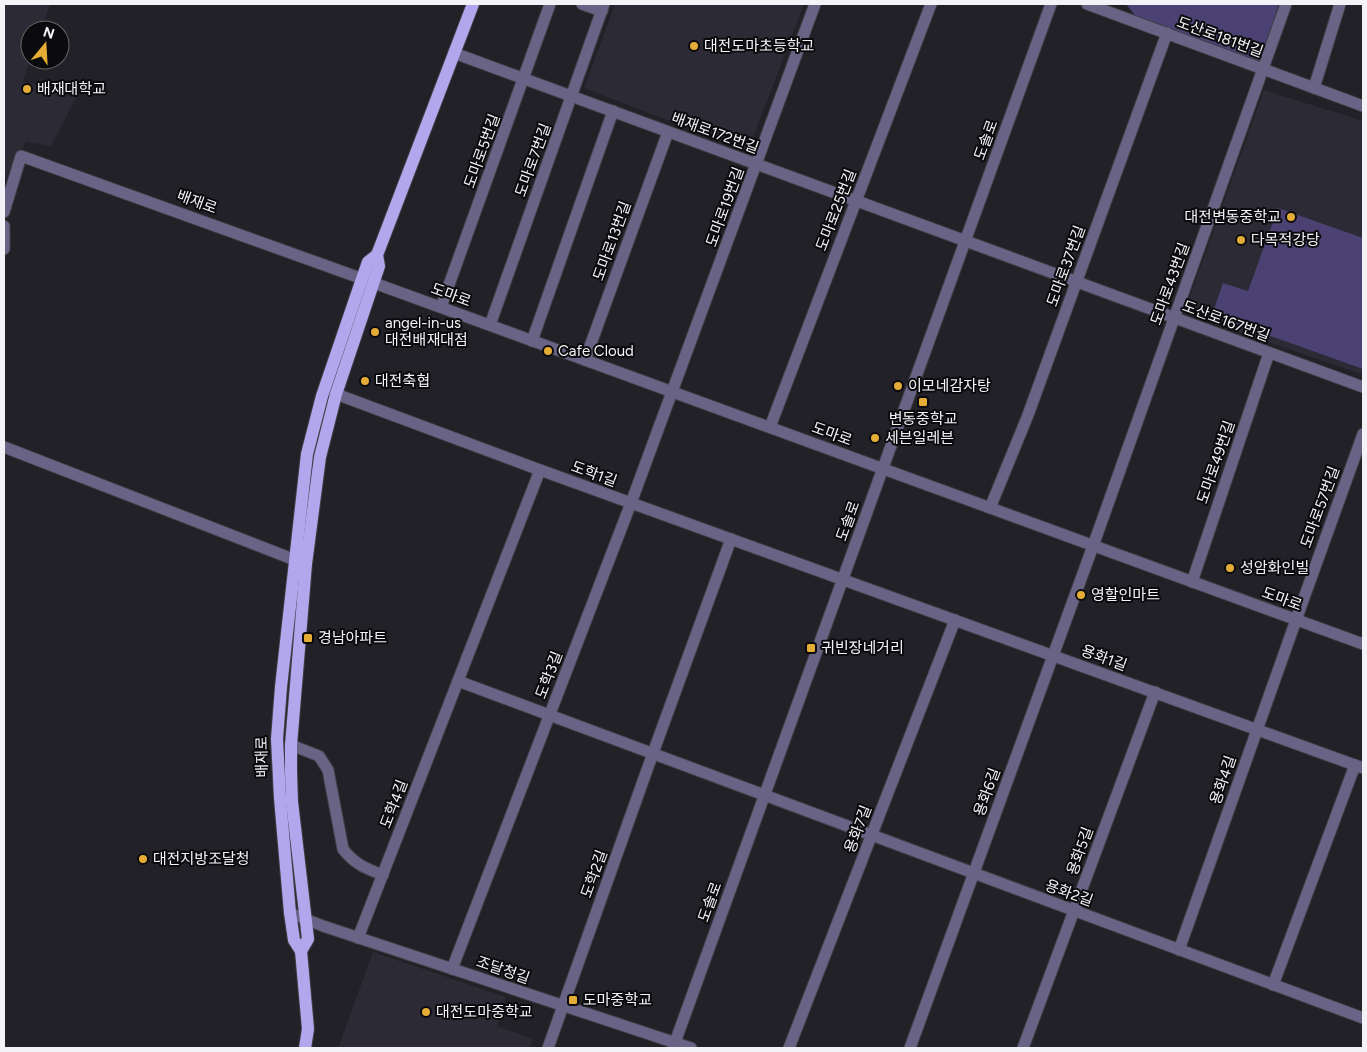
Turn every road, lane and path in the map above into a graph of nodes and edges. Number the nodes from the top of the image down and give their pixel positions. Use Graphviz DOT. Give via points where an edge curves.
graph roads {
  1 [pos="473,4"];
  2 [pos="550,4"];
  3 [pos="582,4"];
  4 [pos="815,4"];
  5 [pos="931,4"];
  6 [pos="1051,4"];
  7 [pos="1087,4"];
  8 [pos="1286,4"];
  9 [pos="1340,4"];
  10 [pos="603,7"];
  11 [pos="1167,33"];
  12 [pos="454,53"];
  13 [pos="1263,69"];
  14 [pos="524,79"];
  15 [pos="1314,88"];
  16 [pos="571,96"];
  17 [pos="1363,106"];
  18 [pos="613,111"];
  19 [pos="668,132"];
  20 [pos="756,164"];
  21 [pos="856,201"];
  22 [pos="4,212"];
  23 [pos="4,226"];
  24 [pos="965,241"];
  25 [pos="4,250"];
  26 [pos="377,255"];
  27 [pos="362,279"];
  28 [pos="1076,282"];
  29 [pos="374,283"];
  30 [pos="441,308"];
  31 [pos="1174,318"];
  32 [pos="490,325"];
  33 [pos="532,341"];
  34 [pos="1269,353"];
  35 [pos="585,360"];
  36 [pos="1363,387"];
  37 [pos="673,392"];
  38 [pos="336,394"];
  39 [pos="770,427"];
  40 [pos="1363,434"];
  41 [pos="4,447"];
  42 [pos="307,454"];
  43 [pos="320,457"];
  44 [pos="883,469"];
  45 [pos="540,470"];
  46 [pos="631,503"];
  47 [pos="990,508"];
  48 [pos="731,539"];
  49 [pos="1093,546"];
  50 [pos="300,562"];
  51 [pos="843,580"];
  52 [pos="1192,582"];
  53 [pos="955,620"];
  54 [pos="1296,620"];
  55 [pos="1363,644"];
  56 [pos="1053,656"];
  57 [pos="458,680"];
  58 [pos="280,687"];
  59 [pos="295,688"];
  60 [pos="1155,692"];
  61 [pos="550,715"];
  62 [pos="1257,729"];
  63 [pos="291,745"];
  64 [pos="652,753"];
  65 [pos="1359,766"];
  66 [pos="764,795"];
  67 [pos="872,835"];
  68 [pos="974,873"];
  69 [pos="383,875"];
  70 [pos="1074,910"];
  71 [pos="290,913"];
  72 [pos="305,919"];
  73 [pos="358,938"];
  74 [pos="1179,950"];
  75 [pos="301,951"];
  76 [pos="452,969"];
  77 [pos="1274,985"];
  78 [pos="563,1006"];
  79 [pos="1363,1018"];
  80 [pos="674,1046"];
  81 [pos="305,1048"];
  82 [pos="548,1048"];
  83 [pos="691,1048"];
  84 [pos="789,1048"];
  85 [pos="910,1048"];
  86 [pos="1023,1048"];
  1 -- 12 [label="main road, 배재로"];
  2 -- 14 [label="street, 도마로5번길"];
  3 -- 10 [label="street"];
  4 -- 20 [label="street, 도마로19번길"];
  5 -- 21 [label="street, 도마로25번길"];
  6 -- 24 [label="street, 도솔로"];
  7 -- 11 [label="street, 도산로181번길"];
  8 -- 13 [label="street, 도마로43번길"];
  9 -- 15 [label="street"];
  10 -- 16 [label="street, 도마로7번길"];
  11 -- 13 [label="street, 도산로181번길"];
  11 -- 28 [label="street, 도마로37번길"];
  12 -- 14 [label="street, 배재로172번길"];
  12 -- 26 [label="main road, 배재로"];
  13 -- 15 [label="street, 도산로181번길"];
  13 -- 31 [label="street, 도마로43번길"];
  14 -- 16 [label="street, 배재로172번길"];
  14 -- 30 [label="street, 도마로5번길"];
  15 -- 17 [label="street, 도산로181번길"];
  16 -- 18 [label="street, 배재로172번길"];
  16 -- 32 [label="street, 도마로7번길"];
  18 -- 19 [label="street, 배재로172번길"];
  18 -- 33 [label="street"];
  19 -- 20 [label="street, 배재로172번길"];
  19 -- 35 [label="street, 도마로13번길"];
  20 -- 21 [label="street, 배재로172번길"];
  20 -- 37 [label="street, 도마로19번길"];
  21 -- 24 [label="street, 배재로172번길"];
  21 -- 39 [label="street, 도마로25번길"];
  22 -- 27 [label="street, 배재로" via="21,156"];
  23 -- 25 [label="street"];
  24 -- 28 [label="street, 도산로167번길"];
  24 -- 44 [label="street, 도솔로"];
  26 -- 27 [label="main road, 배재로" via="368,262"];
  26 -- 29 [label="main road, 배재로" via="379,266"];
  27 -- 29 [label="street, 도마로"];
  27 -- 42 [label="main road, 배재로" via="322,396"];
  28 -- 31 [label="street, 도산로167번길"];
  28 -- 47 [label="street, 도마로37번길"];
  29 -- 30 [label="street, 도마로"];
  29 -- 38 [label="main road, 배재로"];
  30 -- 32 [label="street, 도마로"];
  31 -- 34 [label="street, 도산로167번길"];
  31 -- 49 [label="street, 도마로43번길"];
  32 -- 33 [label="street, 도마로"];
  33 -- 35 [label="street, 도마로"];
  34 -- 36 [label="street, 도산로167번길"];
  34 -- 52 [label="street, 도마로49번길"];
  35 -- 37 [label="street, 도마로"];
  37 -- 39 [label="street, 도마로"];
  37 -- 46 [label="street, 도학3길"];
  38 -- 43 [label="main road, 배재로"];
  38 -- 45 [label="street, 도학1길"];
  39 -- 44 [label="street, 도마로"];
  40 -- 54 [label="street, 도마로57번길"];
  41 -- 50 [label="street"];
  42 -- 43 [label="main road"];
  42 -- 50 [label="main road, 배재로"];
  43 -- 50 [label="main road, 배재로"];
  44 -- 47 [label="street, 도마로"];
  44 -- 51 [label="street, 도솔로"];
  45 -- 46 [label="street, 도학1길"];
  45 -- 57 [label="street, 도학4길"];
  46 -- 48 [label="street, 도학1길"];
  46 -- 61 [label="street, 도학3길"];
  47 -- 49 [label="street, 도마로"];
  48 -- 51 [label="street, 도학1길"];
  48 -- 64 [label="street, 도학2길"];
  49 -- 52 [label="street, 도마로"];
  49 -- 56 [label="street, 용화6길"];
  50 -- 58 [label="main road, 배재로"];
  50 -- 59 [label="main road, 배재로"];
  51 -- 53 [label="street, 용화1길"];
  51 -- 66 [label="street, 도솔로"];
  52 -- 54 [label="street, 도마로"];
  53 -- 56 [label="street, 용화1길"];
  53 -- 67 [label="street, 용화7길"];
  54 -- 55 [label="street, 도마로"];
  54 -- 62 [label="street, 용화4길"];
  56 -- 60 [label="street, 용화1길"];
  56 -- 68 [label="street, 용화6길"];
  57 -- 61 [label="street"];
  57 -- 69 [label="street, 도학4길"];
  58 -- 59 [label="main road"];
  58 -- 71 [label="main road, 배재로" via="280,798"];
  59 -- 63 [label="main road, 배재로"];
  60 -- 62 [label="street, 용화1길"];
  60 -- 70 [label="street, 용화5길"];
  61 -- 64 [label="street"];
  61 -- 76 [label="street, 도학3길"];
  62 -- 65 [label="street, 용화1길"];
  62 -- 74 [label="street, 용화4길"];
  63 -- 69 [label="street" via="319,756 328,770 343,849 358,865"];
  63 -- 72 [label="main road, 배재로" via="292,802"];
  64 -- 66 [label="street"];
  64 -- 78 [label="street, 도학2길"];
  65 -- 77 [label="street, 용화1길"];
  66 -- 67 [label="street, 용화2길"];
  66 -- 80 [label="street, 도솔로"];
  67 -- 68 [label="street, 용화2길"];
  67 -- 84 [label="street, 용화7길"];
  68 -- 70 [label="street, 용화2길"];
  68 -- 85 [label="street, 용화6길"];
  69 -- 73 [label="street, 도학4길"];
  70 -- 74 [label="street, 용화2길"];
  70 -- 86 [label="street, 용화5길"];
  71 -- 72 [label="street, 조달청길"];
  71 -- 75 [label="main road, 배재로" via="294,940"];
  72 -- 73 [label="street, 조달청길"];
  72 -- 75 [label="main road, 배재로" via="308,939"];
  73 -- 76 [label="street, 조달청길"];
  74 -- 77 [label="street, 용화2길"];
  75 -- 81 [label="main road, 배재로" via="308,1029"];
  76 -- 78 [label="street, 조달청길"];
  77 -- 79 [label="street, 용화2길"];
  78 -- 80 [label="street, 조달청길"];
  78 -- 82 [label="street, 도학2길"];
  80 -- 83 [label="street, 조달청길"];
}
